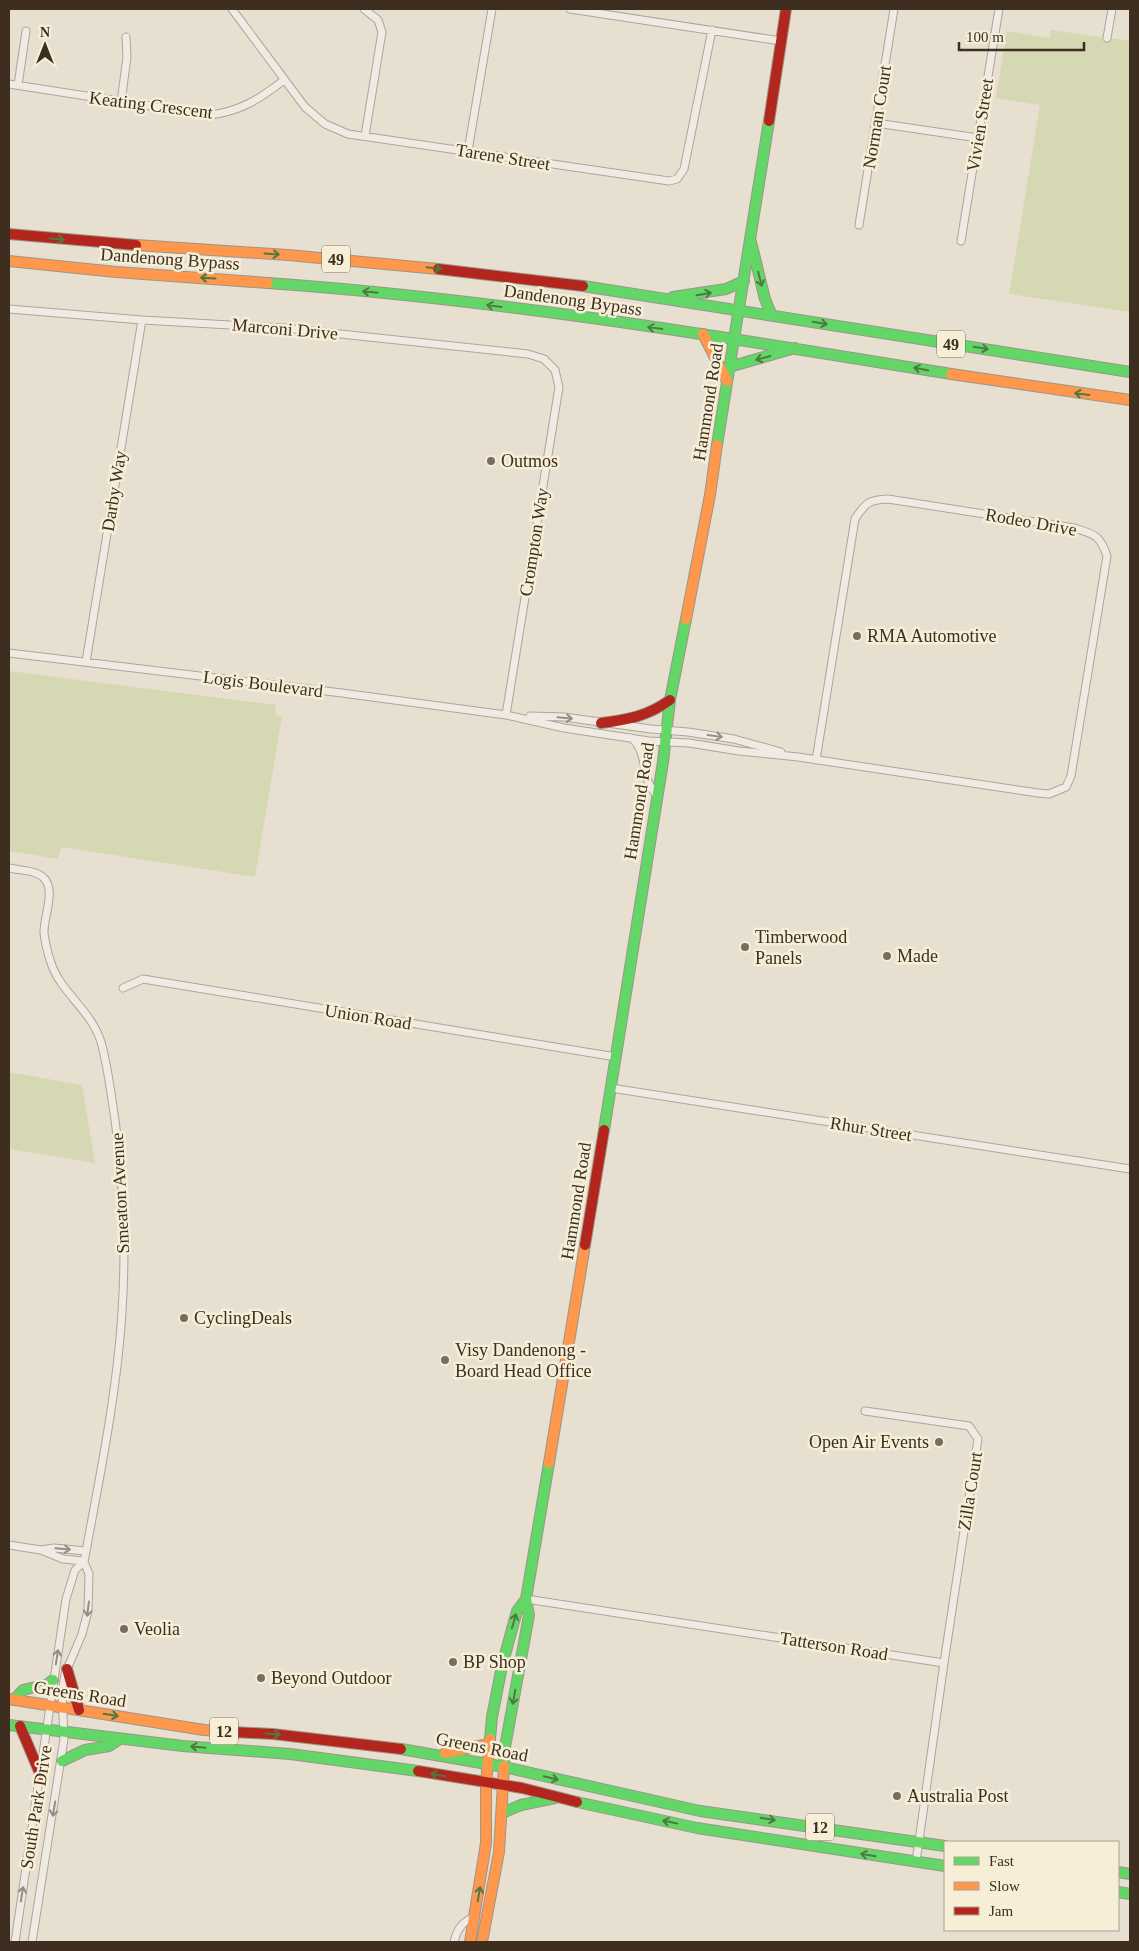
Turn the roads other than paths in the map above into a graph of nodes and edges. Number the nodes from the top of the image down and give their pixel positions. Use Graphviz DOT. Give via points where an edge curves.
graph roads {
  1 [pos="232,9"];
  2 [pos="364,9"];
  3 [pos="492,9"];
  4 [pos="570,9"];
  5 [pos="786,9"];
  6 [pos="894,9"];
  7 [pos="999,9"];
  8 [pos="1112,9"];
  9 [pos="712,30"];
  10 [pos="26,31"];
  11 [pos="126,36"];
  12 [pos="1107,38"];
  13 [pos="781,41"];
  14 [pos="284,80"];
  15 [pos="9,84"];
  16 [pos="18,86"];
  17 [pos="121,102"];
  18 [pos="876,123"];
  19 [pos="365,136"];
  20 [pos="978,138"];
  21 [pos="468,151"];
  22 [pos="859,225"];
  23 [pos="9,234"];
  24 [pos="961,241"];
  25 [pos="751,242"];
  26 [pos="9,261"];
  27 [pos="744,281"];
  28 [pos="661,298"];
  29 [pos="9,309"];
  30 [pos="739,311"];
  31 [pos="772,316"];
  32 [pos="142,320"];
  33 [pos="703,334"];
  34 [pos="734,338"];
  35 [pos="796,348"];
  36 [pos="730,367"];
  37 [pos="555,370"];
  38 [pos="1130,372"];
  39 [pos="727,381"];
  40 [pos="1130,400"];
  41 [pos="9,653"];
  42 [pos="86,662"];
  43 [pos="670,700"];
  44 [pos="506,715"];
  45 [pos="516,716"];
  46 [pos="601,723"];
  47 [pos="666,731"];
  48 [pos="631,738"];
  49 [pos="665,742"];
  50 [pos="798,757"];
  51 [pos="816,760"];
  52 [pos="657,797"];
  53 [pos="9,868"];
  54 [pos="123,988"];
  55 [pos="616,1056"];
  56 [pos="611,1088"];
  57 [pos="1130,1169"];
  58 [pos="865,1411"];
  59 [pos="9,1545"];
  60 [pos="41,1550"];
  61 [pos="86,1551"];
  62 [pos="84,1562"];
  63 [pos="526,1598"];
  64 [pos="944,1663"];
  65 [pos="67,1669"];
  66 [pos="53,1680"];
  67 [pos="11,1700"];
  68 [pos="50,1706"];
  69 [pos="63,1708"];
  70 [pos="80,1710"];
  71 [pos="9,1724"];
  72 [pos="20,1726"];
  73 [pos="48,1731"];
  74 [pos="65,1733"];
  75 [pos="120,1739"];
  76 [pos="490,1744"];
  77 [pos="439,1754"];
  78 [pos="62,1761"];
  79 [pos="487,1764"];
  80 [pos="504,1767"];
  81 [pos="41,1776"];
  82 [pos="486,1783"];
  83 [pos="502,1785"];
  84 [pos="559,1798"];
  85 [pos="502,1814"];
  86 [pos="720,1814"];
  87 [pos="718,1831"];
  88 [pos="919,1842"];
  89 [pos="944,1846"];
  90 [pos="916,1862"];
  91 [pos="944,1866"];
  92 [pos="475,1917"];
  93 [pos="15,1942"];
  94 [pos="32,1942"];
  95 [pos="454,1942"];
  96 [pos="470,1942"];
  97 [pos="482,1942"];
  1 -- 14 [label="street, Tarene Street"];
  2 -- 19 [label="street" via="378,20 382,32"];
  3 -- 21 [label="street"];
  4 -- 9 [label="street"];
  5 -- 13 [label="main road, Hammond Road"];
  6 -- 18 [label="street, Norman Court"];
  7 -- 20 [label="street, Vivien Street"];
  8 -- 12 [label="street"];
  9 -- 13 [label="street"];
  9 -- 21 [label="street, Tarene Street" via="683,173 677,179 669,181"];
  10 -- 16 [label="street"];
  11 -- 17 [label="street" via="127,57"];
  13 -- 25 [label="main road, Hammond Road"];
  14 -- 17 [label="street, Keating Crescent" via="255,102 223,114 200,115"];
  14 -- 19 [label="street, Tarene Street" via="305,107 325,124 348,134"];
  15 -- 16 [label="street, Keating Crescent"];
  16 -- 17 [label="street, Keating Crescent"];
  18 -- 20 [label="street"];
  18 -- 22 [label="street, Norman Court"];
  19 -- 21 [label="street, Tarene Street"];
  20 -- 24 [label="street, Vivien Street"];
  23 -- 28 [label="main road, Dandenong Bypass / 49, one-way" via="432,268"];
  25 -- 27 [label="main road, Hammond Road"];
  25 -- 31 [label="main road, one-way"];
  33 -- 26 [label="main road, Dandenong Bypass / 49, one-way" via="436,298"];
  28 -- 27 [label="main road, one-way" via="726,290"];
  27 -- 30 [label="main road, Hammond Road"];
  28 -- 30 [label="main road, Dandenong Bypass / 49"];
  29 -- 32 [label="street, Marconi Drive"];
  30 -- 31 [label="main road, Dandenong Bypass / 49"];
  30 -- 34 [label="main road, Hammond Road"];
  31 -- 38 [label="main road, Dandenong Bypass / 49, one-way"];
  32 -- 37 [label="street, Marconi Drive" via="284,328 486,348 544,359"];
  32 -- 42 [label="street, Darby Way"];
  33 -- 34 [label="main road, Dandenong Bypass / 49"];
  33 -- 39 [label="main road"];
  34 -- 35 [label="main road, Dandenong Bypass / 49"];
  34 -- 36 [label="main road, Hammond Road"];
  35 -- 36 [label="main road, one-way"];
  40 -- 35 [label="main road, Dandenong Bypass / 49, one-way" via="1031,388"];
  36 -- 39 [label="main road, Hammond Road"];
  37 -- 44 [label="street, Crompton Way" via="559,386"];
  39 -- 43 [label="main road, Hammond Road" via="710,495"];
  41 -- 42 [label="street, Logis Boulevard"];
  42 -- 44 [label="street, Logis Boulevard"];
  43 -- 46 [label="main road" via="651,714"];
  43 -- 47 [label="main road, Hammond Road"];
  44 -- 45 [label="street, Logis Boulevard"];
  45 -- 46 [label="street, Logis Boulevard, one-way" via="564,717"];
  45 -- 48 [label="street, Logis Boulevard" via="564,728"];
  46 -- 47 [label="street, Logis Boulevard"];
  47 -- 49 [label="main road, Hammond Road"];
  47 -- 50 [label="street, Rodeo Drive, one-way" via="734,739"];
  48 -- 49 [label="street, Logis Boulevard"];
  48 -- 52 [label="street" via="639,749 648,781"];
  49 -- 50 [label="street, Rodeo Drive" via="689,742"];
  49 -- 52 [label="main road, Hammond Road"];
  50 -- 51 [label="street, Rodeo Drive"];
  51 -- 51 [label="street, Rodeo Drive" via="1038,793 1049,794 1066,787 1071,776 1107,556 1103,544 1095,534 1074,528 888,499 873,500 864,505 855,518"];
  52 -- 55 [label="main road, Hammond Road"];
  53 -- 61 [label="street, Smeaton Avenue" via="39,874 48,883 44,933 51,964 64,989 92,1021 100,1040 119,1147 123,1201 122,1312 117,1364"];
  54 -- 55 [label="street, Union Road" via="143,979"];
  55 -- 56 [label="main road, Hammond Road"];
  56 -- 57 [label="street, Rhur Street"];
  56 -- 63 [label="main road, Hammond Road"];
  58 -- 64 [label="street, Zilla Court" via="969,1426 978,1439"];
  59 -- 60 [label="street"];
  60 -- 61 [label="street, one-way"];
  60 -- 62 [label="street" via="63,1559"];
  61 -- 62 [label="street, Smeaton Avenue"];
  62 -- 65 [label="street, Smeaton Avenue, one-way" via="89,1574 88,1611"];
  66 -- 62 [label="street, Smeaton Avenue, one-way" via="69,1591 76,1570"];
  63 -- 64 [label="street, Tatterson Road"];
  76 -- 63 [label="main road, Hammond Road, one-way" via="502,1666 517,1611"];
  63 -- 80 [label="main road, Hammond Road, one-way" via="529,1615"];
  64 -- 88 [label="street"];
  65 -- 69 [label="street, Smeaton Avenue" via="62,1693"];
  65 -- 70 [label="main road"];
  66 -- 67 [label="main road" via="23,1690"];
  66 -- 68 [label="street, Smeaton Avenue"];
  67 -- 68 [label="main road, Greens Road / 12"];
  68 -- 69 [label="main road, Greens Road / 12"];
  68 -- 73 [label="street, South Park Drive"];
  69 -- 70 [label="main road, Greens Road / 12"];
  69 -- 74 [label="street, South Park Drive"];
  70 -- 77 [label="main road, Greens Road / 12, one-way" via="204,1730 273,1734"];
  71 -- 72 [label="main road, Greens Road / 12"];
  72 -- 73 [label="main road, Greens Road / 12"];
  72 -- 81 [label="main road"];
  73 -- 74 [label="main road, Greens Road / 12"];
  73 -- 81 [label="street, South Park Drive"];
  74 -- 75 [label="main road, Greens Road / 12"];
  74 -- 78 [label="street, South Park Drive"];
  75 -- 78 [label="main road" via="109,1746 85,1750"];
  82 -- 75 [label="main road, Greens Road / 12, one-way" via="308,1756"];
  76 -- 77 [label="main road"];
  76 -- 79 [label="main road, Hammond Road"];
  77 -- 79 [label="main road, Greens Road / 12"];
  78 -- 94 [label="street, South Park Drive, one-way"];
  79 -- 80 [label="main road, Greens Road / 12"];
  79 -- 82 [label="main road, Hammond Road"];
  80 -- 83 [label="main road, Hammond Road"];
  80 -- 86 [label="main road, Greens Road / 12, one-way"];
  93 -- 81 [label="street, South Park Drive, one-way"];
  82 -- 83 [label="main road, Greens Road / 12"];
  92 -- 82 [label="main road, Hammond Road, one-way" via="486,1843"];
  83 -- 84 [label="main road, Greens Road / 12"];
  83 -- 85 [label="main road, Hammond Road"];
  84 -- 85 [label="main road" via="522,1804"];
  87 -- 84 [label="main road, Greens Road / 12, one-way"];
  85 -- 97 [label="main road, Hammond Road" via="499,1852"];
  86 -- 87 [label="main road"];
  86 -- 88 [label="main road, Greens Road / 12, one-way"];
  90 -- 87 [label="main road, Greens Road / 12, one-way"];
  88 -- 89 [label="main road, Greens Road / 12"];
  88 -- 90 [label="street"];
  90 -- 91 [label="main road, Greens Road / 12"];
  92 -- 95 [label="street" via="464,1922"];
  92 -- 96 [label="main road, Hammond Road"];
}
